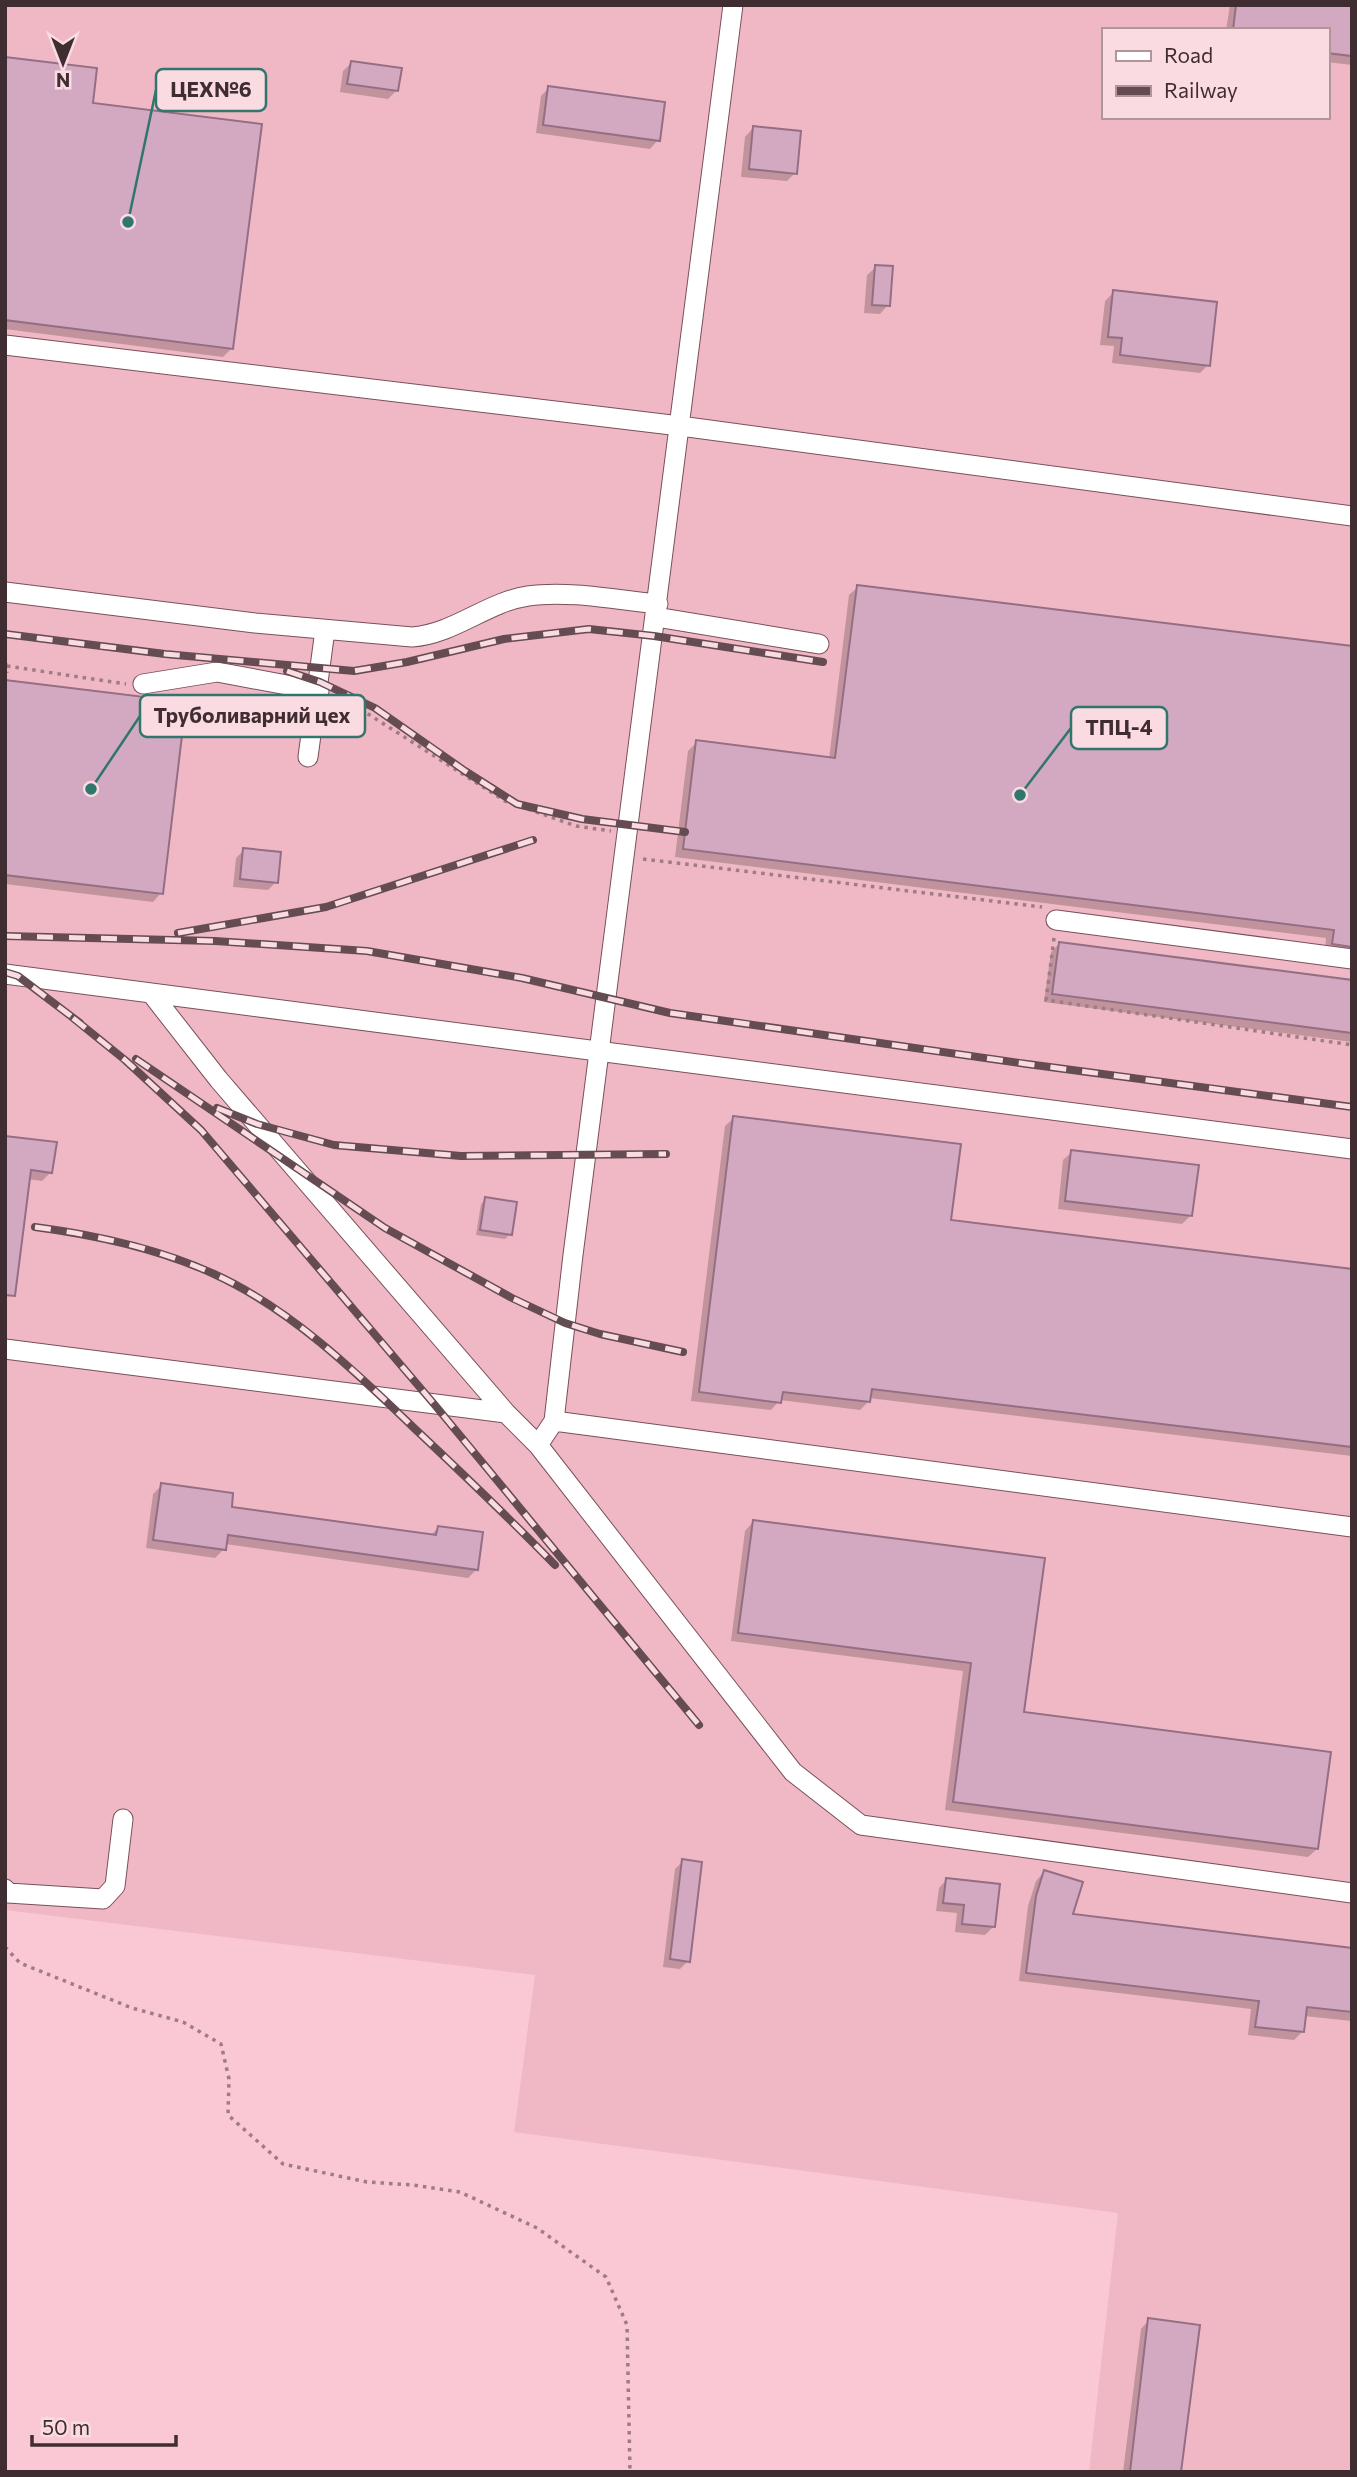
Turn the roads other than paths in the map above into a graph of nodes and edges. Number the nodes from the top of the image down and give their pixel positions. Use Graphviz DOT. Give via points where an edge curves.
graph roads {
  1 [pos="733,5"];
  2 [pos="5,345"];
  3 [pos="680,426"];
  4 [pos="1352,516"];
  5 [pos="5,593"];
  6 [pos="657,610"];
  7 [pos="325,629"];
  8 [pos="819,644"];
  9 [pos="143,684"];
  10 [pos="319,691"];
  11 [pos="308,757"];
  12 [pos="1056,920"];
  13 [pos="1352,959"];
  14 [pos="5,974"];
  15 [pos="151,993"];
  16 [pos="599,1052"];
  17 [pos="1352,1149"];
  18 [pos="5,1349"];
  19 [pos="506,1413"];
  20 [pos="554,1421"];
  21 [pos="538,1445"];
  22 [pos="1352,1527"];
  23 [pos="123,1819"];
  24 [pos="5,1889"];
  25 [pos="1352,1894"];
  1 -- 3 [label="lane"];
  2 -- 3 [label="lane"];
  3 -- 4 [label="lane"];
  3 -- 6 [label="lane"];
  5 -- 7 [label="lane"];
  6 -- 7 [label="lane" via="565,595 529,596 432,636"];
  6 -- 8 [label="lane"];
  6 -- 16 [label="lane"];
  7 -- 10 [label="lane"];
  9 -- 10 [label="lane" via="217,672"];
  10 -- 11 [label="lane"];
  12 -- 13 [label="lane"];
  14 -- 15 [label="lane"];
  15 -- 16 [label="lane"];
  15 -- 19 [label="lane" via="219,1080"];
  16 -- 17 [label="lane"];
  16 -- 20 [label="lane"];
  18 -- 19 [label="lane"];
  19 -- 21 [label="lane"];
  20 -- 21 [label="lane"];
  20 -- 22 [label="lane"];
  21 -- 25 [label="lane" via="793,1772 861,1825"];
  23 -- 24 [label="lane" via="115,1886 103,1899 8,1893"];
}
